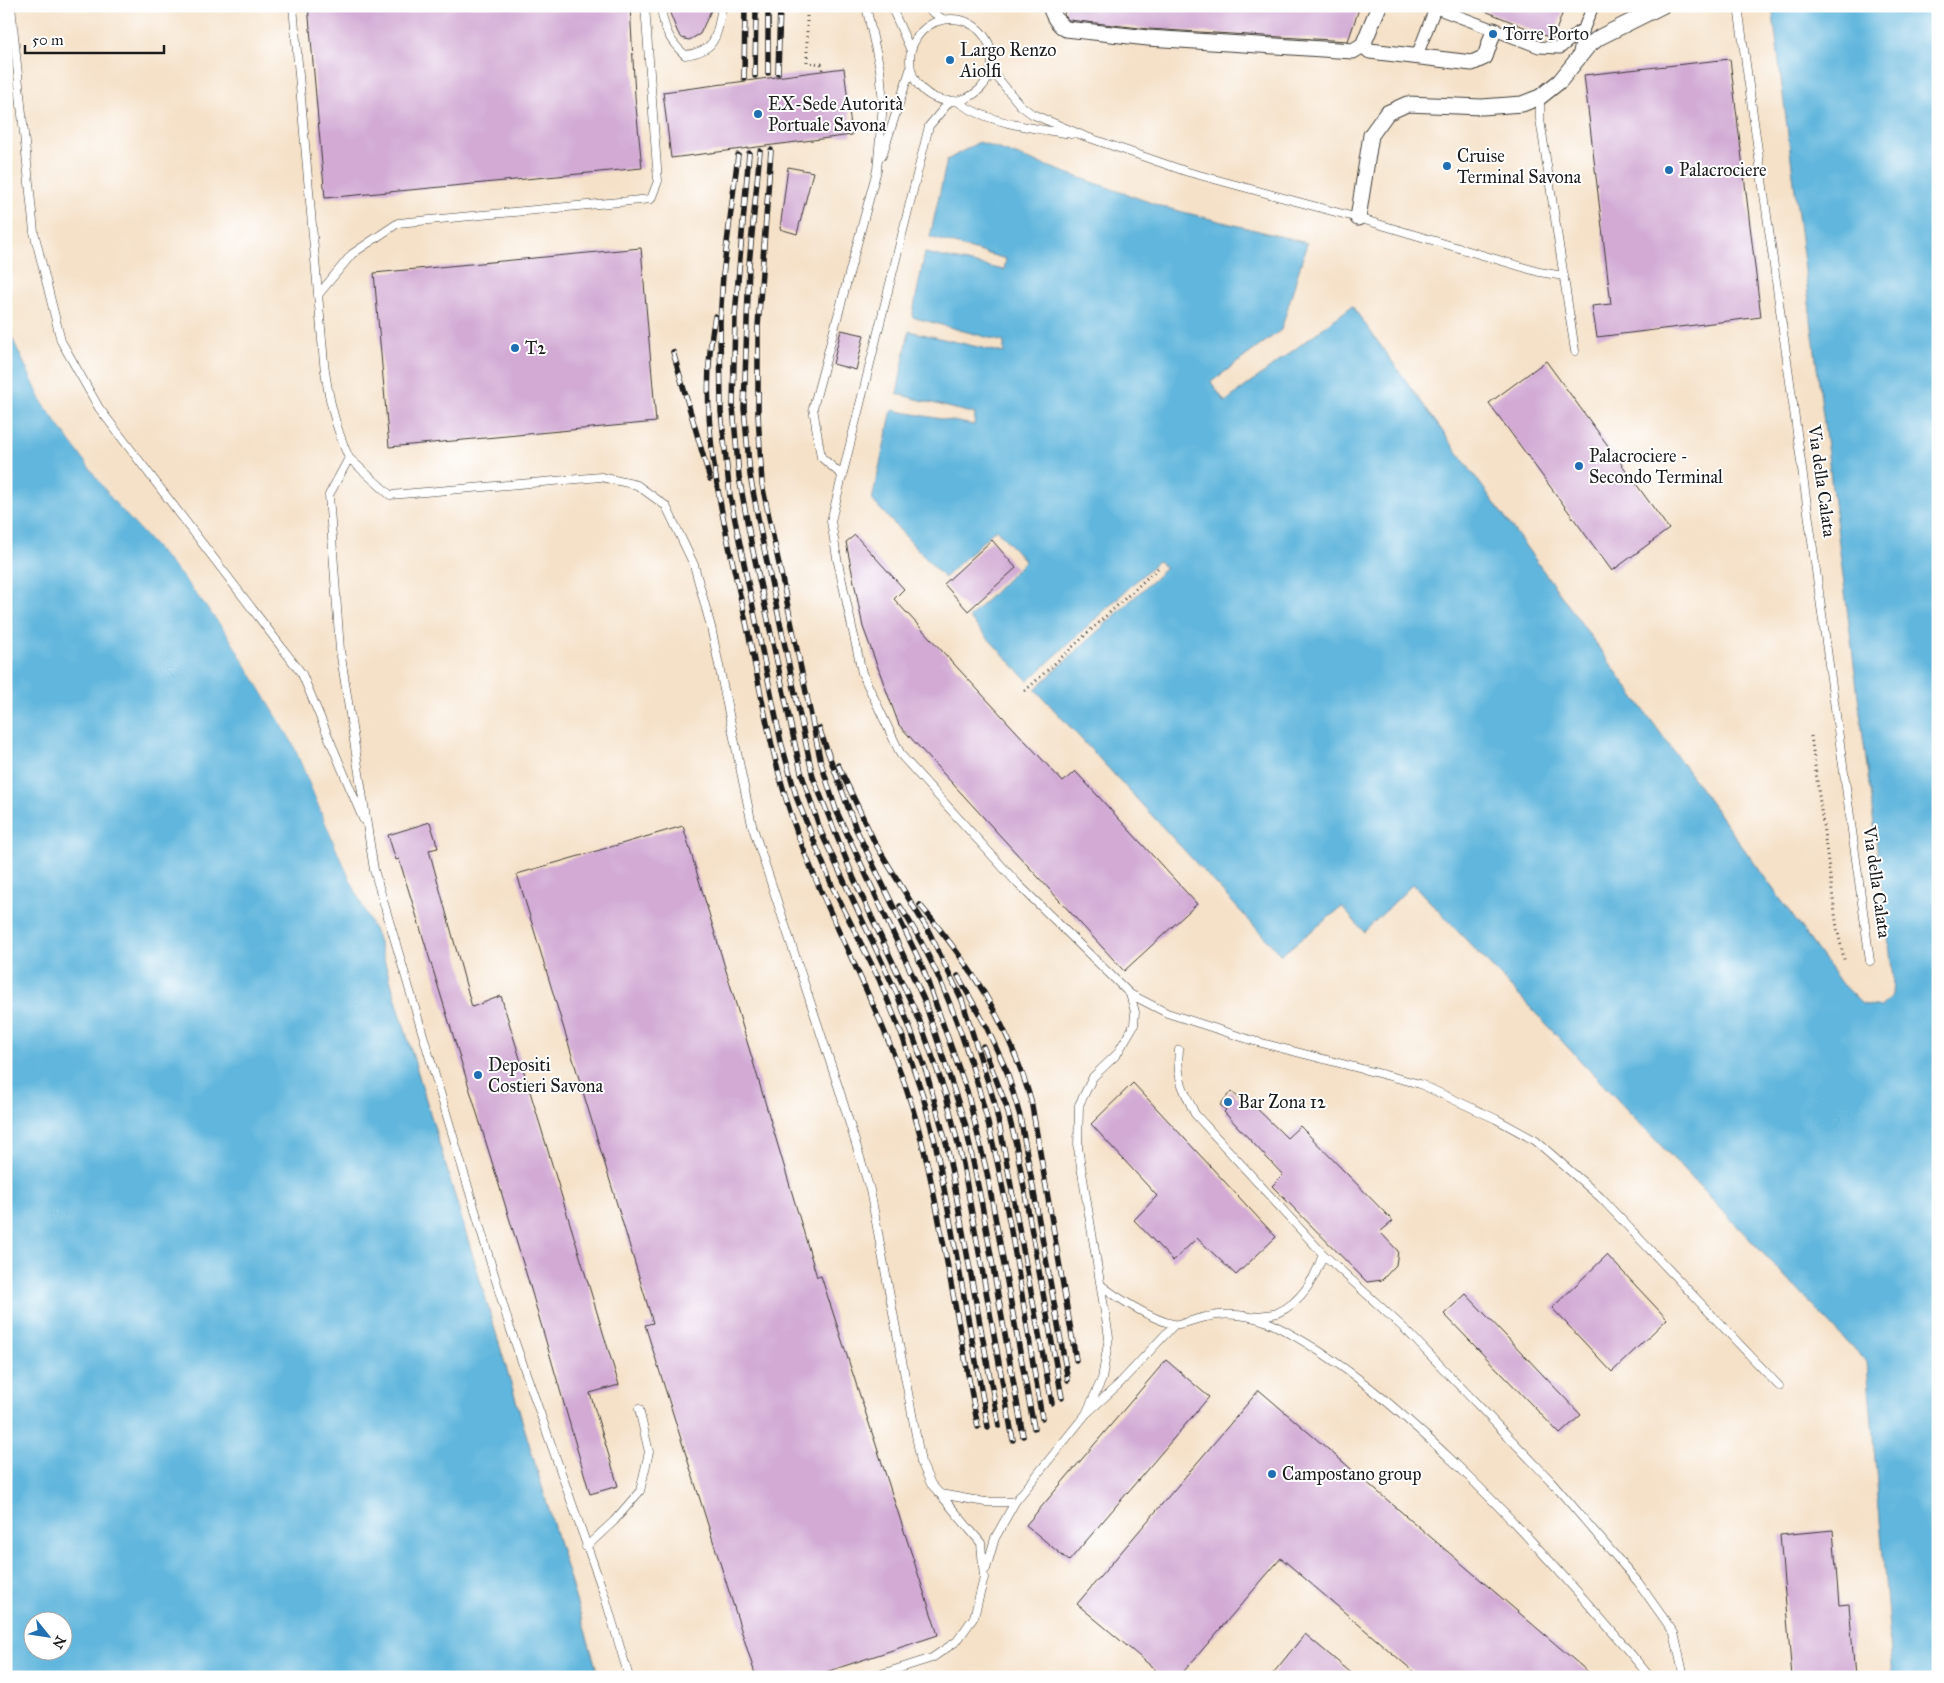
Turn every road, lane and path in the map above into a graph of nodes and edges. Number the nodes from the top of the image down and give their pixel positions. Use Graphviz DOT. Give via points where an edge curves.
graph roads {
  1 [pos="11,6"];
  2 [pos="293,6"];
  3 [pos="645,6"];
  4 [pos="661,6"];
  5 [pos="722,6"];
  6 [pos="807,6"];
  7 [pos="866,6"];
  8 [pos="891,6"];
  9 [pos="924,6"];
  10 [pos="1050,6"];
  11 [pos="1378,6"];
  12 [pos="1593,6"];
  13 [pos="1662,6"];
  14 [pos="1738,6"];
  15 [pos="1434,7"];
  16 [pos="1645,10"];
  17 [pos="944,20"];
  18 [pos="1584,28"];
  19 [pos="1494,30"];
  20 [pos="1363,45"];
  21 [pos="911,51"];
  22 [pos="1416,58"];
  23 [pos="1577,63"];
  24 [pos="911,68"];
  25 [pos="991,70"];
  26 [pos="823,71"];
  27 [pos="1540,97"];
  28 [pos="953,101"];
  29 [pos="1084,136"];
  30 [pos="877,170"];
  31 [pos="1358,218"];
  32 [pos="1564,276"];
  33 [pos="318,296"];
  34 [pos="1575,351"];
  35 [pos="349,458"];
  36 [pos="842,476"];
  37 [pos="1160,566"];
  38 [pos="1025,691"];
  39 [pos="1811,736"];
  40 [pos="368,832"];
  41 [pos="1870,961"];
  42 [pos="1845,963"];
  43 [pos="1130,994"];
  44 [pos="1179,1050"];
  45 [pos="1323,1254"];
  46 [pos="1100,1285"];
  47 [pos="1257,1316"];
  48 [pos="1174,1325"];
  49 [pos="1779,1386"];
  50 [pos="639,1409"];
  51 [pos="1086,1414"];
  52 [pos="940,1494"];
  53 [pos="1016,1502"];
  54 [pos="586,1547"];
  55 [pos="984,1578"];
  56 [pos="629,1677"];
  57 [pos="872,1677"];
  58 [pos="1650,1677"];
  59 [pos="1684,1677"];
  1 -- 40 [label="lane" via="34,232 61,342 99,408 302,674"];
  2 -- 33 [label="lane"];
  3 -- 33 [label="lane" via="658,181 651,198 398,224 352,254"];
  4 -- 5 [label="lane" via="662,20 671,42 685,55 708,47 716,38"];
  6 -- 26 [label="path" via="807,62 821,64"];
  7 -- 30 [label="lane" via="880,68 883,104"];
  8 -- 21 [label="lane"];
  9 -- 17 [label="lane"];
  10 -- 20 [label="street" via="1056,20 1066,29 1148,38 1353,51"];
  11 -- 20 [label="street"];
  12 -- 18 [label="street"];
  13 -- 16 [label="street"];
  14 -- 41 [label="lane, Via della Calata"];
  15 -- 19 [label="street"];
  15 -- 22 [label="street"];
  16 -- 23 [label="street" via="1588,46"];
  17 -- 21 [label="lane" via="923,30"];
  17 -- 25 [label="lane" via="969,23 981,33 991,54"];
  18 -- 19 [label="street" via="1560,48 1539,47"];
  18 -- 23 [label="street"];
  19 -- 22 [label="street" via="1485,56 1472,63"];
  20 -- 22 [label="street" via="1370,51"];
  21 -- 24 [label="lane"];
  23 -- 27 [label="street"];
  24 -- 28 [label="lane" via="915,81 924,92 936,99"];
  24 -- 30 [label="lane"];
  25 -- 28 [label="lane" via="978,91"];
  25 -- 29 [label="lane" via="1020,105 1032,114"];
  27 -- 31 [label="street" via="1522,104 1482,107 1407,104 1387,113 1371,135"];
  27 -- 32 [label="lane" via="1540,119"];
  28 -- 29 [label="lane" via="987,116 1035,129"];
  28 -- 36 [label="lane" via="929,126"];
  29 -- 31 [label="lane" via="1188,172"];
  30 -- 36 [label="lane" via="813,408 821,457"];
  31 -- 32 [label="lane" via="1539,272"];
  32 -- 34 [label="lane"];
  33 -- 35 [label="lane" via="329,406"];
  35 -- 40 [label="lane" via="329,495 340,650"];
  35 -- 52 [label="lane" via="390,495 600,477 637,485 666,506 694,565 752,825 870,1190 921,1462 931,1484"];
  36 -- 43 [label="lane" via="831,521 837,558 862,673 901,755 1018,884"];
  37 -- 38 [label="path"];
  39 -- 42 [label="path" via="1837,928"];
  40 -- 54 [label="lane" via="374,870 510,1328"];
  43 -- 46 [label="lane" via="1135,1012 1134,1025 1117,1054 1093,1077 1079,1105 1078,1148"];
  43 -- 49 [label="lane" via="1179,1018 1420,1084 1536,1141 1600,1196"];
  44 -- 45 [label="lane" via="1177,1070 1195,1114"];
  45 -- 47 [label="lane" via="1317,1273 1301,1295 1277,1312"];
  45 -- 59 [label="lane" via="1408,1332 1551,1481 1638,1582 1674,1633"];
  46 -- 48 [label="lane" via="1119,1300"];
  46 -- 51 [label="lane" via="1109,1338 1102,1379"];
  47 -- 48 [label="lane" via="1207,1316"];
  47 -- 58 [label="lane" via="1350,1370 1421,1431 1507,1514"];
  48 -- 51 [label="lane" via="1120,1384"];
  50 -- 54 [label="lane" via="649,1452 640,1491"];
  51 -- 53 [label="lane"];
  52 -- 53 [label="lane" via="984,1502"];
  52 -- 55 [label="lane" via="981,1543"];
  53 -- 55 [label="lane" via="995,1538"];
  54 -- 56 [label="lane"];
  55 -- 57 [label="lane" via="974,1617 957,1641 932,1658"];
}
